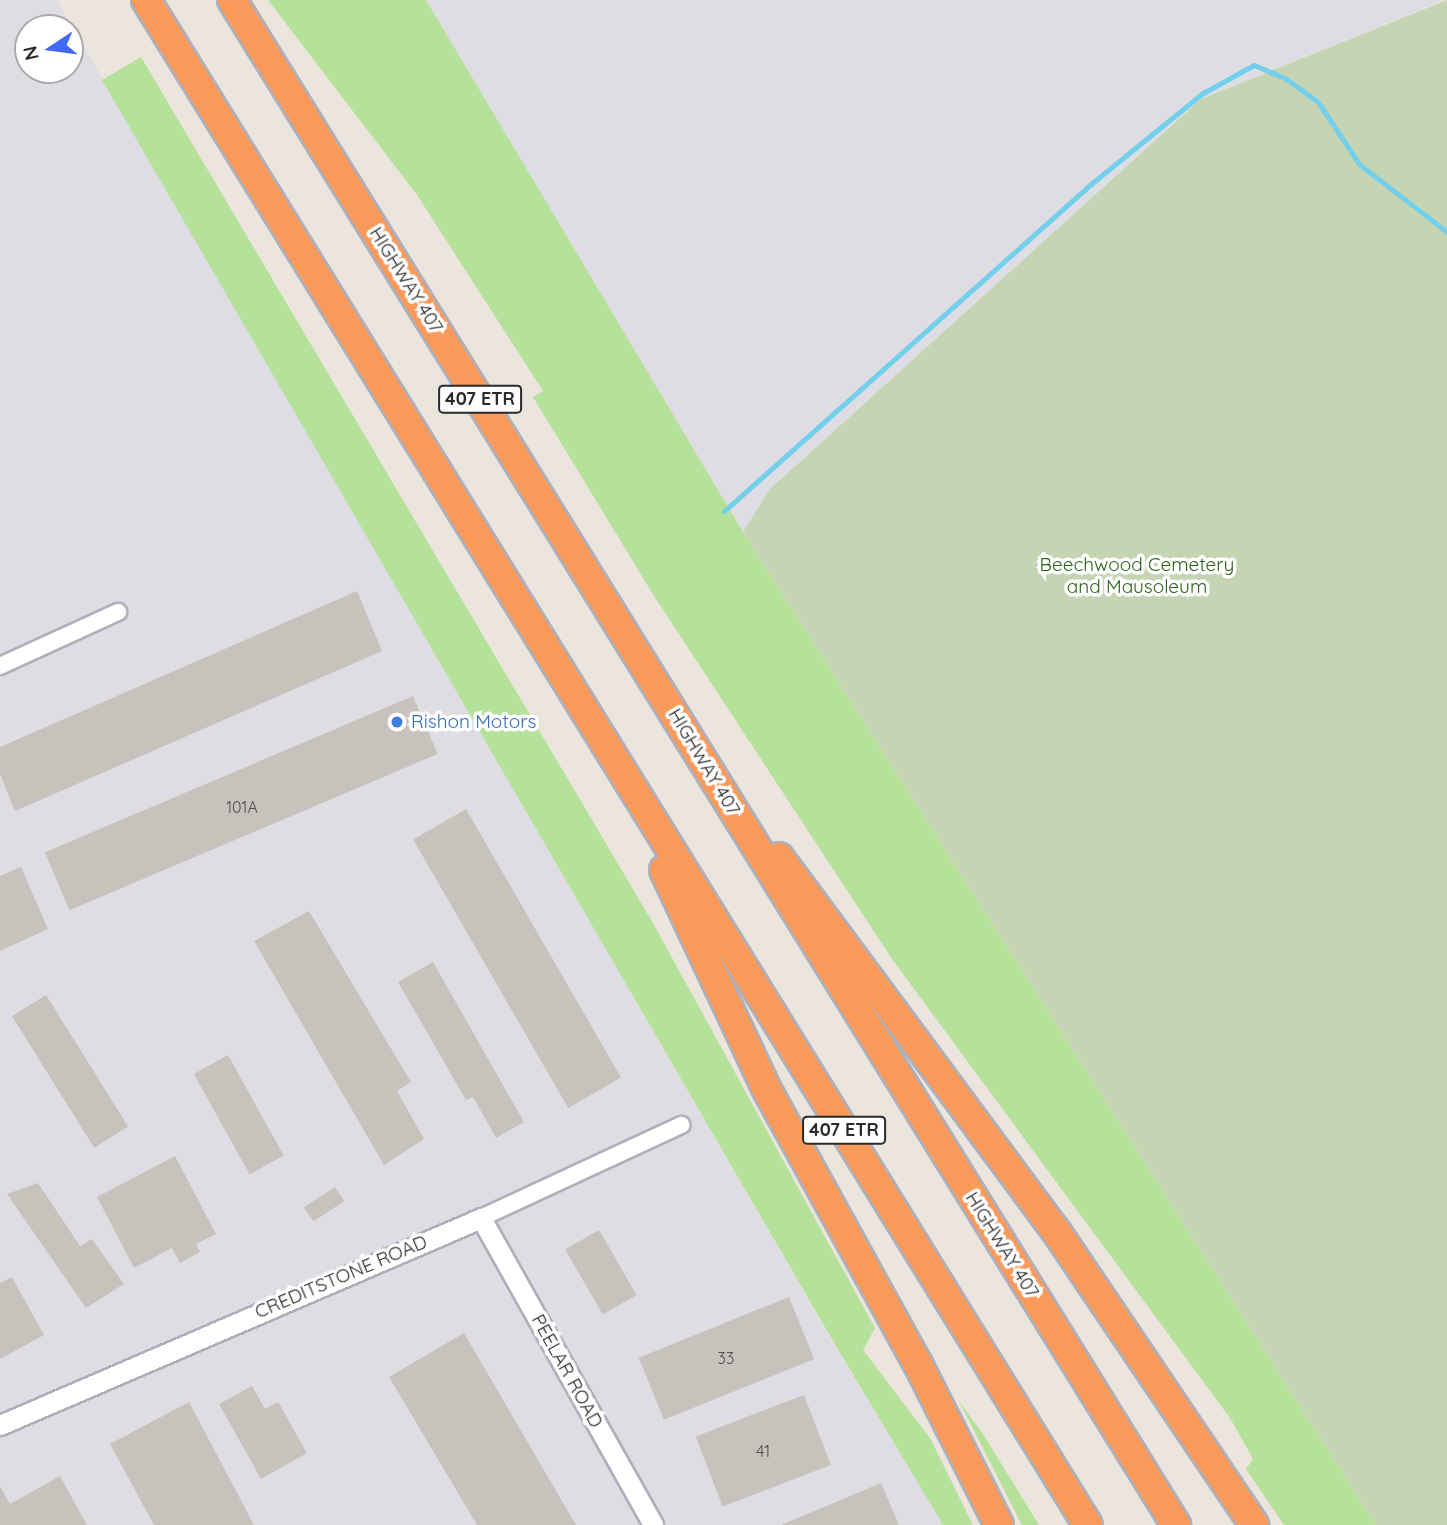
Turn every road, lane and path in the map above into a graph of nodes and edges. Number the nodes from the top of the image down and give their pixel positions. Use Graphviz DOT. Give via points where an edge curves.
graph roads {
  1 [pos="146,0"];
  2 [pos="232,0"];
  3 [pos="118,612"];
  4 [pos="0,666"];
  5 [pos="599,735"];
  6 [pos="698,750"];
  7 [pos="681,1125"];
  8 [pos="481,1217"];
  9 [pos="0,1425"];
  10 [pos="1216,1470"];
  11 [pos="653,1525"];
  12 [pos="999,1525"];
  13 [pos="1088,1525"];
  14 [pos="1176,1525"];
  15 [pos="1248,1525"];
  16 [pos="1254,1525"];
  1 -- 5 [label="highway, 407 ETR"];
  2 -- 6 [label="highway, HIGHWAY 407 / 407 ETR"];
  3 -- 4 [label="street"];
  5 -- 12 [label="highway" via="766,1088 918,1364"];
  5 -- 13 [label="highway, 407 ETR"];
  6 -- 10 [label="highway" via="1056,1231"];
  6 -- 14 [label="highway, HIGHWAY 407 / 407 ETR" via="821,958"];
  7 -- 8 [label="street, CREDITSTONE ROAD"];
  8 -- 9 [label="street, CREDITSTONE ROAD"];
  8 -- 11 [label="street, PEELAR ROAD"];
  10 -- 15 [label="highway"];
  10 -- 16 [label="highway"];
}
